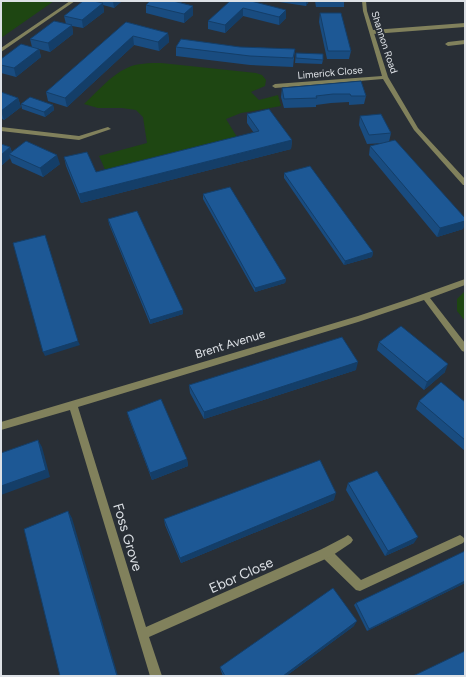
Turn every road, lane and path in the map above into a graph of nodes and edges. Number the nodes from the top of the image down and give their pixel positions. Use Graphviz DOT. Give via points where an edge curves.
graph roads {
  1 [pos="73,1"];
  2 [pos="364,1"];
  3 [pos="465,25"];
  4 [pos="373,32"];
  5 [pos="465,42"];
  6 [pos="448,44"];
  7 [pos="1,50"];
  8 [pos="385,77"];
  9 [pos="275,86"];
  10 [pos="1,129"];
  11 [pos="108,129"];
  12 [pos="465,183"];
  13 [pos="465,282"];
  14 [pos="426,298"];
  15 [pos="465,349"];
  16 [pos="73,406"];
  17 [pos="1,426"];
  18 [pos="348,540"];
  19 [pos="460,540"];
  20 [pos="326,553"];
  21 [pos="143,634"];
  22 [pos="156,676"];
  1 -- 7 [label="street"];
  2 -- 4 [label="street, Shannon Road"];
  3 -- 4 [label="street"];
  4 -- 8 [label="street, Shannon Road"];
  5 -- 6 [label="street"];
  8 -- 9 [label="street, Limerick Close"];
  8 -- 12 [label="street, Shannon Road" via="416,129"];
  10 -- 11 [label="street" via="79,138"];
  13 -- 14 [label="street, Brent Avenue"];
  14 -- 15 [label="street"];
  14 -- 16 [label="street, Brent Avenue"];
  16 -- 17 [label="street, Brent Avenue"];
  16 -- 21 [label="street, Foss Grove"];
  18 -- 20 [label="street, Ebor Close"];
  19 -- 20 [label="street" via="360,586"];
  20 -- 21 [label="street, Ebor Close"];
  21 -- 22 [label="street, Foss Grove"];
}
